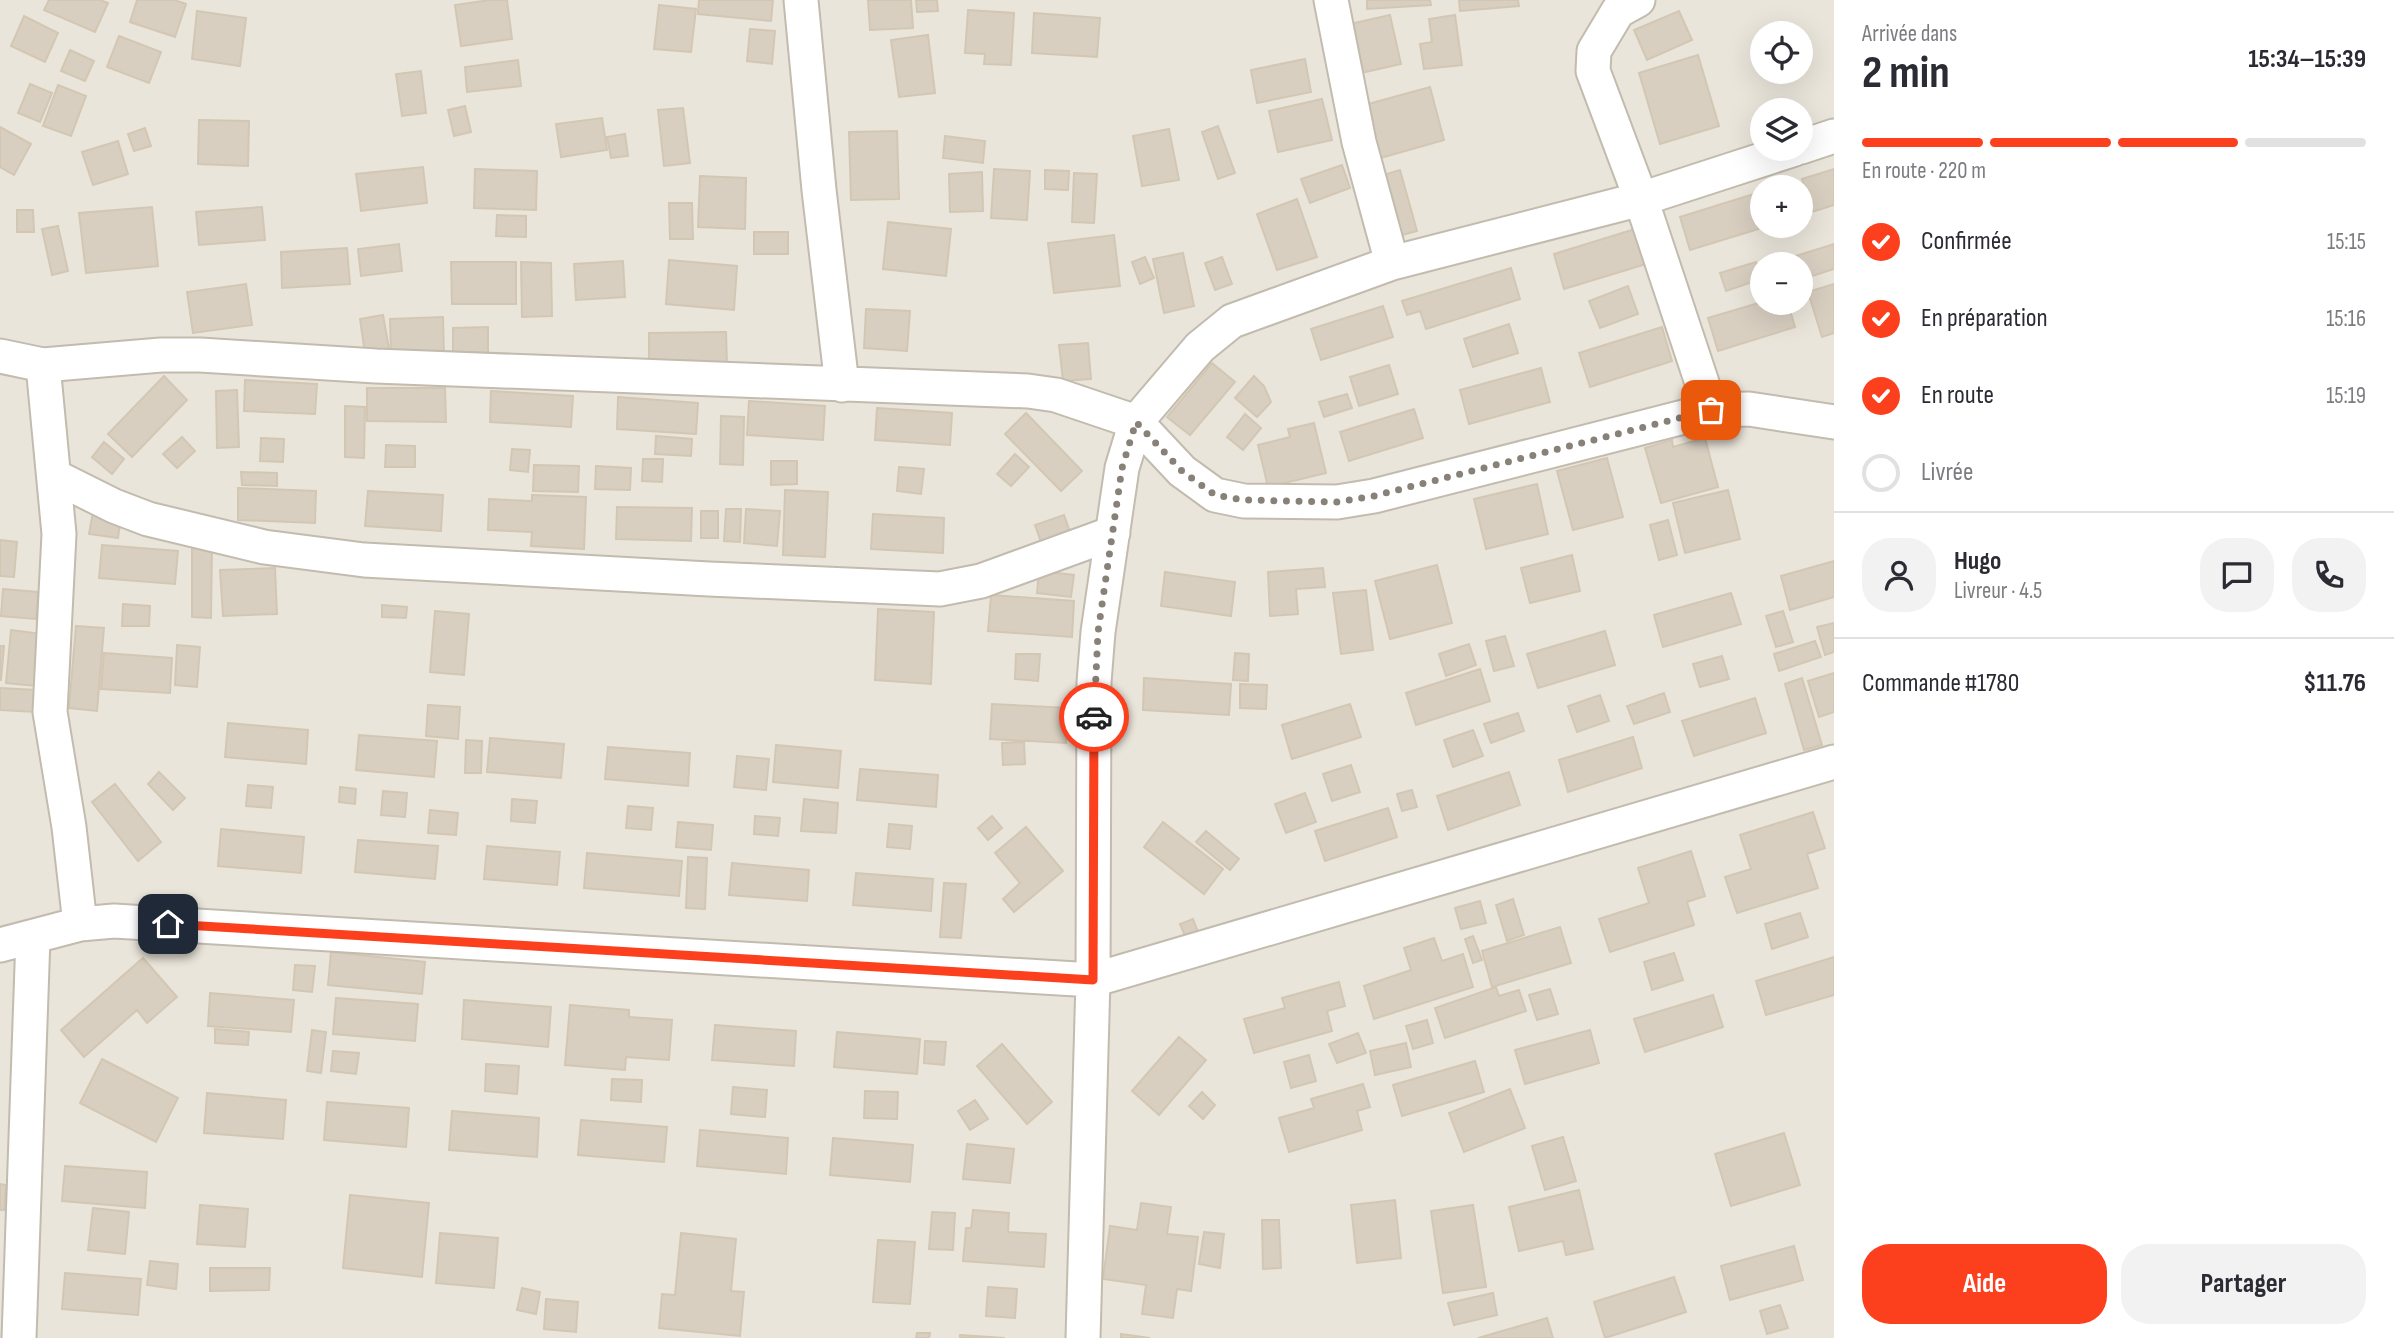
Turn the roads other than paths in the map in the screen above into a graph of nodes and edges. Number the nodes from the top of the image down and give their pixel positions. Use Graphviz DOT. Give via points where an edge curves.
graph roads {
  1 [pos="801,0"];
  2 [pos="1331,0"];
  3 [pos="1638,0"];
  4 [pos="1834,136"];
  5 [pos="1813,143"];
  6 [pos="1759,161"];
  7 [pos="1641,199"];
  8 [pos="1392,263"];
  9 [pos="0,356"];
  10 [pos="43,365"];
  11 [pos="842,385"];
  12 [pos="1711,410"];
  13 [pos="1136,422"];
  14 [pos="1834,422"];
  15 [pos="54,476"];
  16 [pos="1113,533"];
  17 [pos="1834,762"];
  18 [pos="80,924"];
  19 [pos="33,937"];
  20 [pos="0,945"];
  21 [pos="1093,980"];
  22 [pos="19,1338"];
  23 [pos="1083,1338"];
  1 -- 11 [label="street"];
  2 -- 8 [label="street" via="1359,142"];
  3 -- 7 [label="street" via="1618,11 1594,51 1593,71"];
  4 -- 5 [label="street"];
  6 -- 7 [label="street"];
  7 -- 8 [label="street"];
  7 -- 12 [label="street"];
  8 -- 13 [label="street" via="1232,321 1200,347"];
  9 -- 10 [label="street"];
  10 -- 11 [label="street" via="200,355"];
  10 -- 15 [label="street"];
  11 -- 13 [label="street" via="1028,391 1056,395"];
  12 -- 13 [label="street" via="1337,502 1215,495 1182,471"];
  12 -- 14 [label="street" via="1749,409"];
  13 -- 16 [label="street" via="1122,468"];
  15 -- 16 [label="street" via="148,519 264,547 364,560 695,579 940,589 981,581"];
  15 -- 18 [label="street" via="59,534 50,712"];
  16 -- 21 [label="street" via="1094,682"];
  17 -- 21 [label="street"];
  18 -- 19 [label="street"];
  18 -- 21 [label="street" via="128,922"];
  19 -- 20 [label="street"];
  19 -- 22 [label="street"];
  21 -- 23 [label="street"];
}
